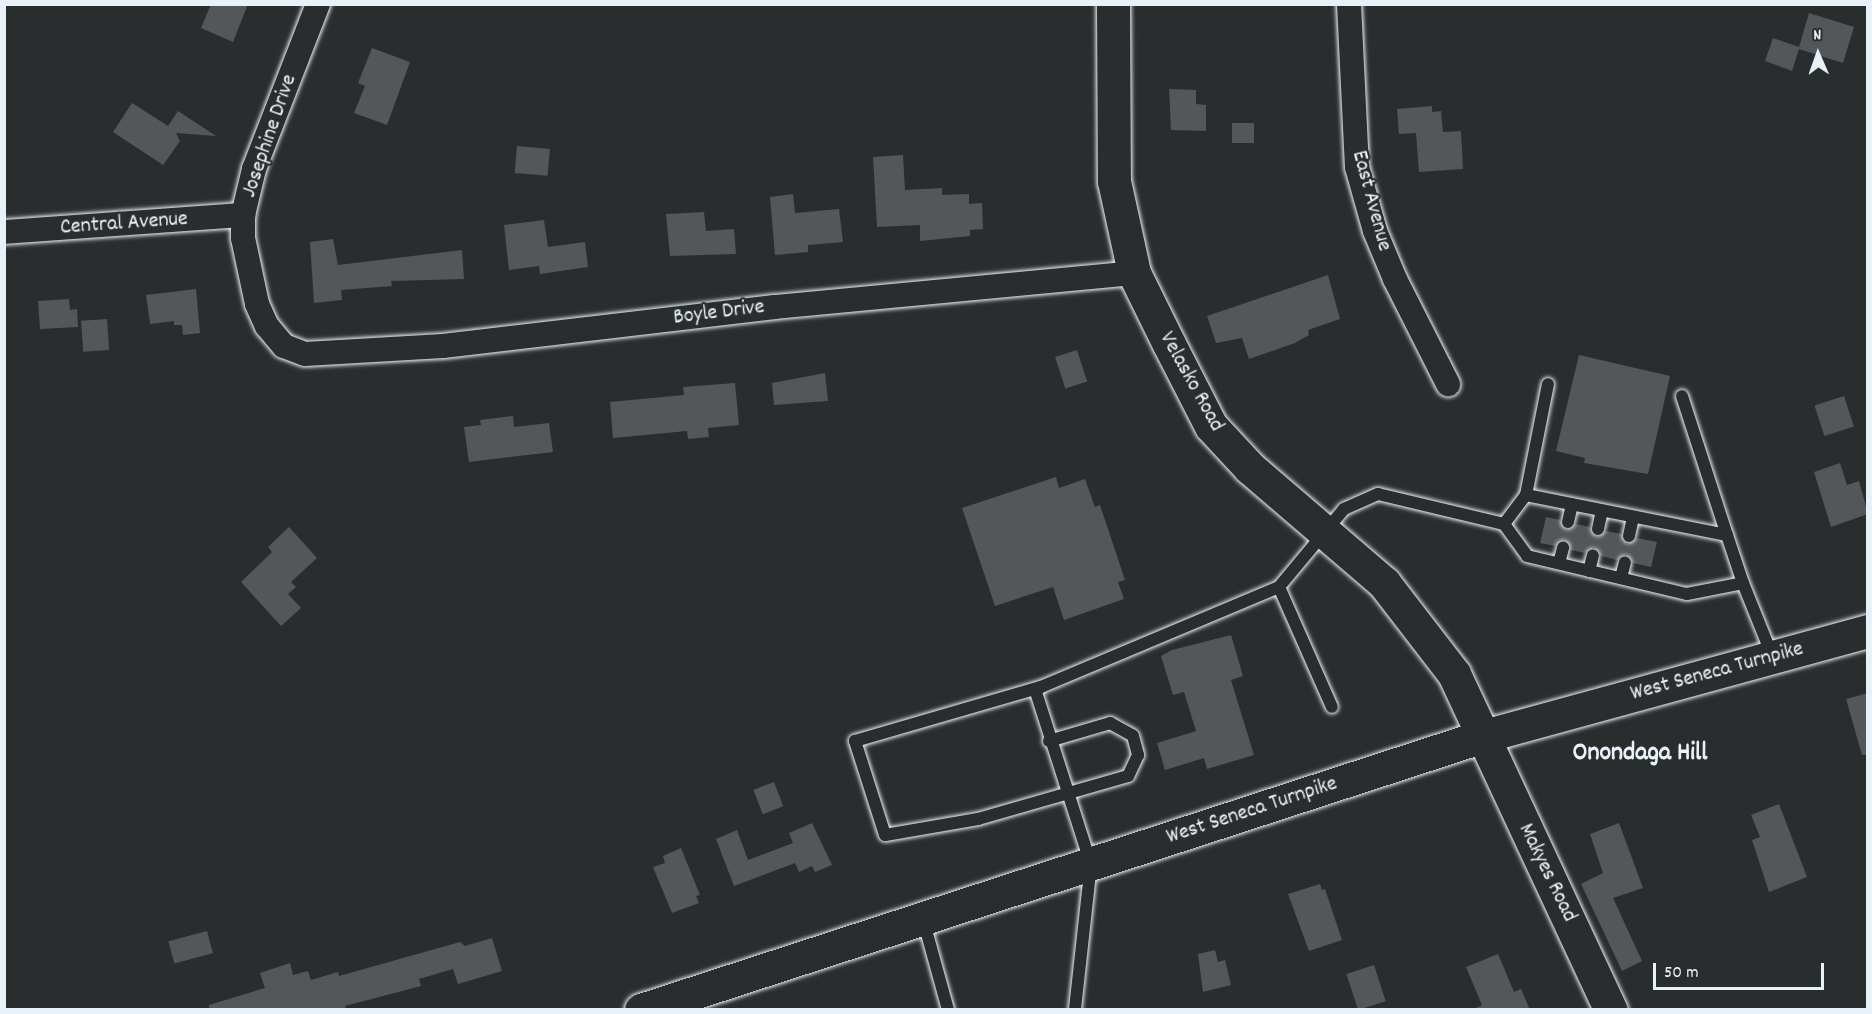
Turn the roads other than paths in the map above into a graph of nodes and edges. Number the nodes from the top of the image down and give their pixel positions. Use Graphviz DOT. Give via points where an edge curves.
graph roads {
  1 [pos="318,4"];
  2 [pos="1113,4"];
  3 [pos="1349,4"];
  4 [pos="243,215"];
  5 [pos="4,232"];
  6 [pos="1134,273"];
  7 [pos="305,354"];
  8 [pos="1448,384"];
  9 [pos="1548,384"];
  10 [pos="1682,396"];
  11 [pos="1526,495"];
  12 [pos="1572,504"];
  13 [pos="1602,510"];
  14 [pos="1633,517"];
  15 [pos="1568,522"];
  16 [pos="1504,524"];
  17 [pos="1598,529"];
  18 [pos="1327,533"];
  19 [pos="1727,535"];
  20 [pos="1629,536"];
  21 [pos="1563,548"];
  22 [pos="1593,555"];
  23 [pos="1625,562"];
  24 [pos="1559,563"];
  25 [pos="1589,571"];
  26 [pos="1621,578"];
  27 [pos="1743,583"];
  28 [pos="1279,587"];
  29 [pos="1868,631"];
  30 [pos="1772,657"];
  31 [pos="1035,689"];
  32 [pos="1332,707"];
  33 [pos="1480,737"];
  34 [pos="1049,741"];
  35 [pos="1071,792"];
  36 [pos="1091,864"];
  37 [pos="923,918"];
  38 [pos="641,1010"];
  39 [pos="948,1010"];
  40 [pos="1075,1010"];
  41 [pos="1611,1010"];
  1 -- 4 [label="street, Josephine Drive" via="254,169"];
  2 -- 6 [label="main road, Velasko Road" via="1114,181"];
  3 -- 8 [label="street, East Avenue" via="1357,167 1383,250"];
  4 -- 5 [label="street, Central Avenue"];
  4 -- 7 [label="street, Josephine Drive" via="243,238 257,304 267,326 284,346"];
  6 -- 7 [label="street, Boyle Drive" via="775,307 443,346"];
  6 -- 18 [label="main road, Velasko Road" via="1211,426 1250,468"];
  9 -- 11 [label="lane"];
  10 -- 19 [label="lane"];
  11 -- 12 [label="lane"];
  11 -- 16 [label="lane"];
  12 -- 13 [label="lane"];
  12 -- 15 [label="lane"];
  13 -- 14 [label="lane"];
  13 -- 17 [label="lane"];
  14 -- 19 [label="lane"];
  14 -- 20 [label="lane"];
  16 -- 18 [label="lane" via="1378,494 1344,509"];
  16 -- 24 [label="lane" via="1527,556"];
  18 -- 28 [label="lane"];
  18 -- 33 [label="main road, Velasko Road" via="1384,583 1454,674"];
  19 -- 27 [label="lane"];
  21 -- 24 [label="lane"];
  22 -- 25 [label="lane"];
  23 -- 26 [label="lane"];
  24 -- 25 [label="lane"];
  25 -- 26 [label="lane"];
  26 -- 27 [label="lane" via="1687,594"];
  27 -- 30 [label="lane"];
  28 -- 31 [label="lane"];
  28 -- 32 [label="lane"];
  29 -- 30 [label="main road, West Seneca Turnpike"];
  30 -- 33 [label="main road, West Seneca Turnpike"];
  31 -- 34 [label="lane"];
  31 -- 35 [label="lane" via="855,741 885,835 978,819"];
  33 -- 36 [label="main road, West Seneca Turnpike"];
  33 -- 41 [label="main road, Makyes Road"];
  34 -- 35 [label="lane"];
  34 -- 35 [label="lane" via="1110,723 1133,736 1138,755 1128,776"];
  35 -- 36 [label="lane"];
  36 -- 37 [label="main road, West Seneca Turnpike"];
  36 -- 40 [label="lane"];
  37 -- 38 [label="main road, West Seneca Turnpike"];
  37 -- 39 [label="lane"];
}
